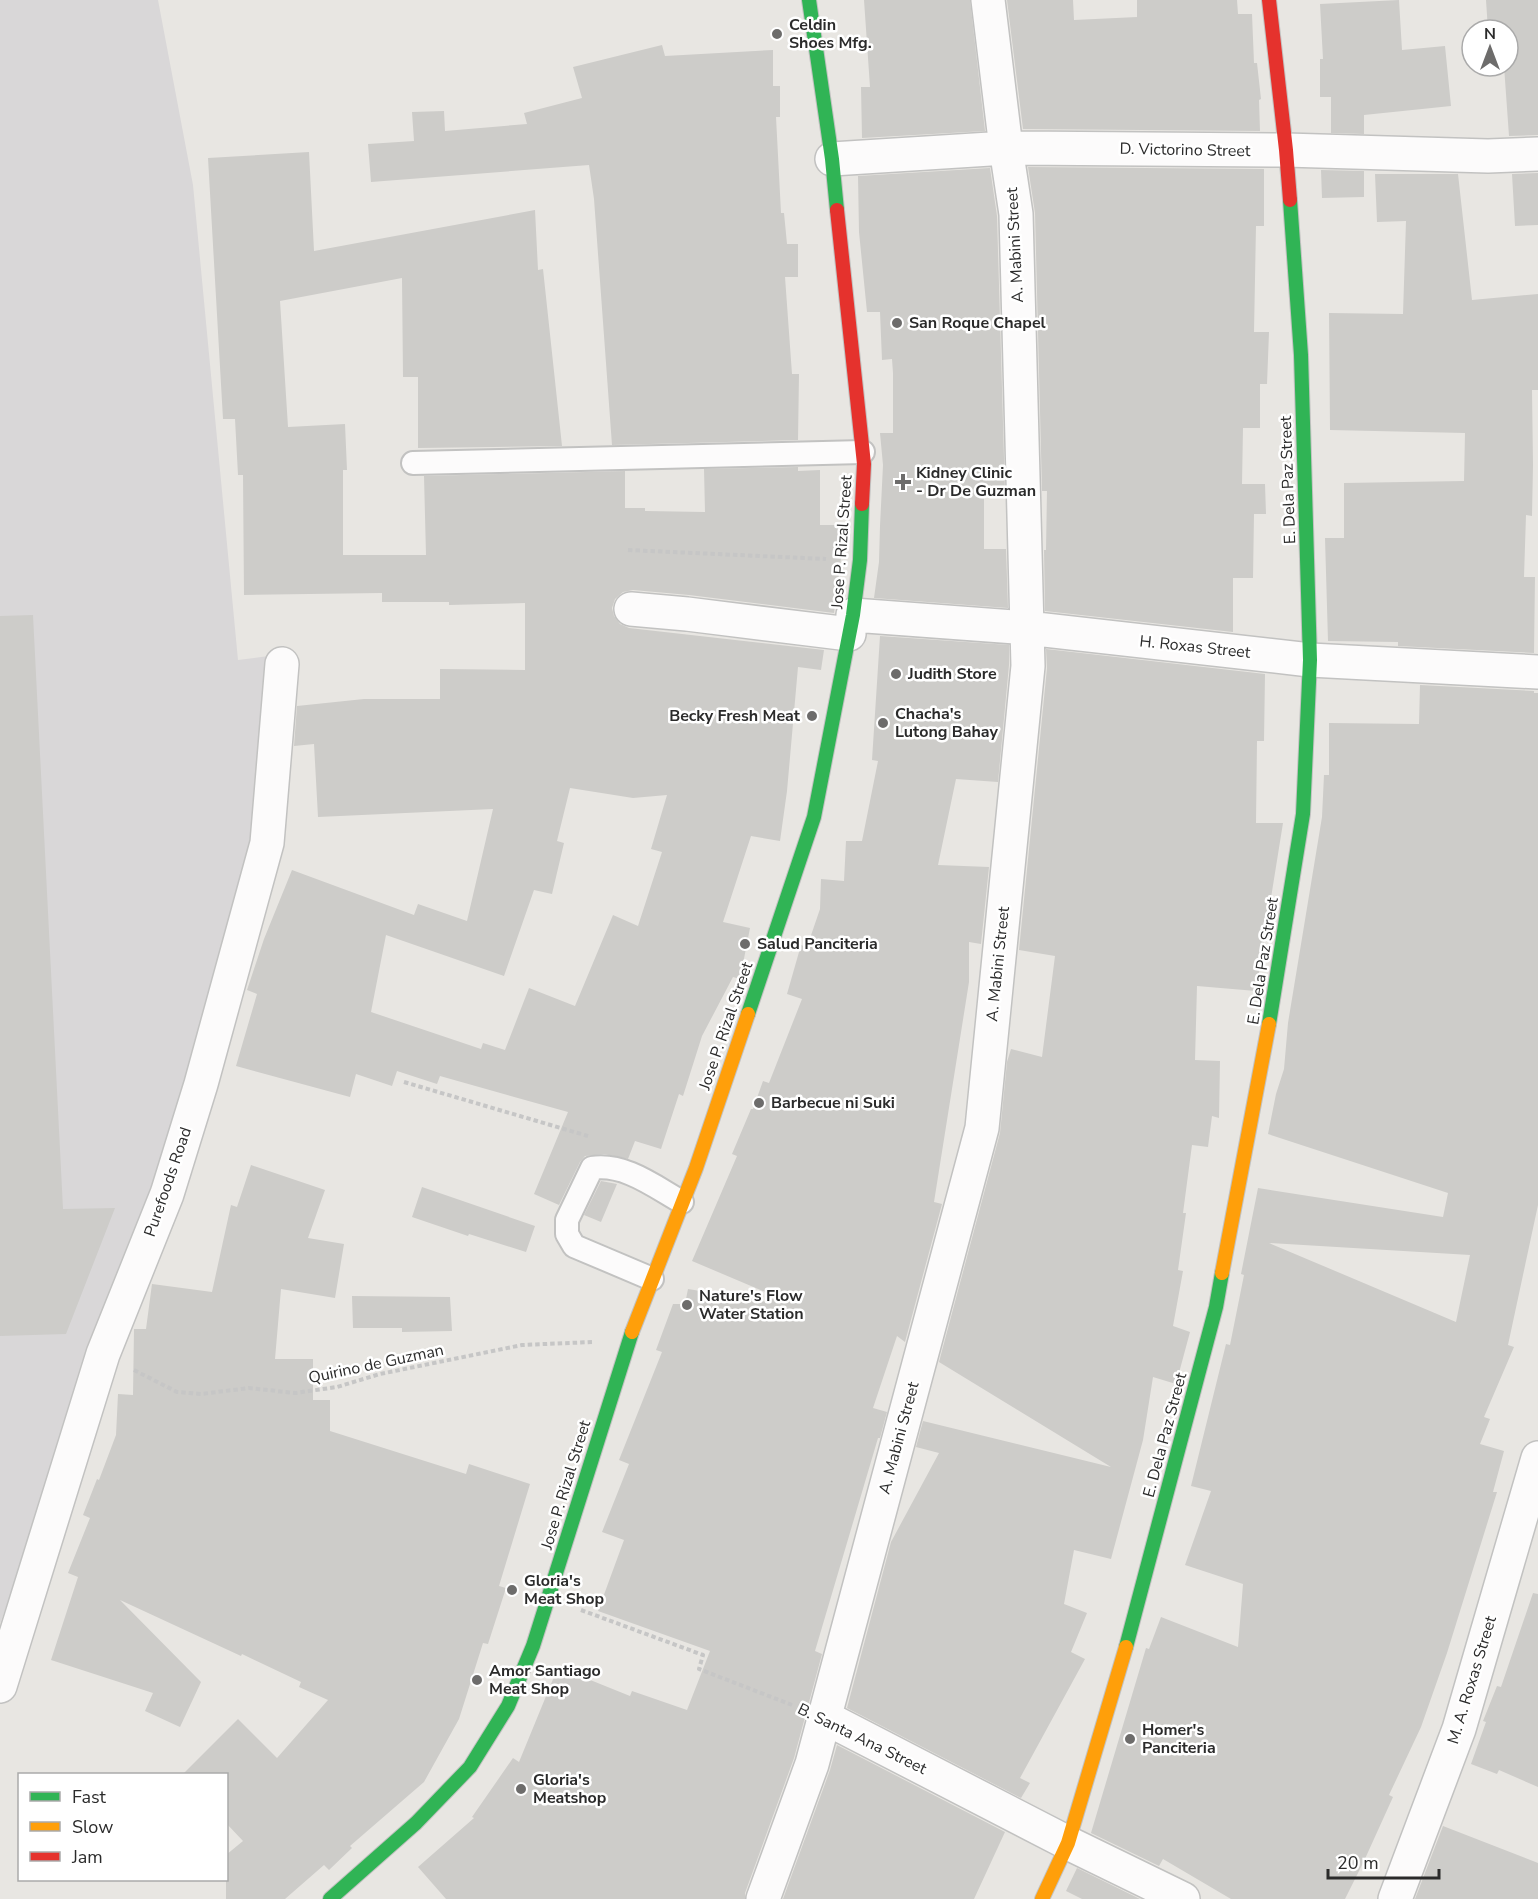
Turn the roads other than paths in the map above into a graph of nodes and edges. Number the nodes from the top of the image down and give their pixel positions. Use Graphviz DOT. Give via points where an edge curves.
graph roads {
  1 [pos="809,0"];
  2 [pos="988,0"];
  3 [pos="1269,0"];
  4 [pos="1006,148"];
  5 [pos="1286,150"];
  6 [pos="1538,154"];
  7 [pos="832,159"];
  8 [pos="862,452"];
  9 [pos="414,464"];
  10 [pos="631,609"];
  11 [pos="851,625"];
  12 [pos="1027,628"];
  13 [pos="1310,660"];
  14 [pos="282,664"];
  15 [pos="1538,672"];
  16 [pos="682,1202"];
  17 [pos="652,1279"];
  18 [pos="1538,1458"];
  19 [pos="0,1686"];
  20 [pos="824,1717"];
  21 [pos="1068,1843"];
  22 [pos="330,1899"];
  23 [pos="763,1899"];
  24 [pos="1042,1899"];
  25 [pos="1183,1899"];
  26 [pos="1395,1899"];
  1 -- 7 [label="street, Jose P. Rizal Street"];
  2 -- 4 [label="street, A. Mabini Street"];
  3 -- 5 [label="street, E. Dela Paz Street"];
  4 -- 5 [label="street, D. Victorino Street"];
  4 -- 7 [label="street, D. Victorino Street"];
  4 -- 12 [label="street, A. Mabini Street" via="1016,214"];
  5 -- 6 [label="street, D. Victorino Street"];
  5 -- 13 [label="street, E. Dela Paz Street" via="1301,355"];
  7 -- 8 [label="street, Jose P. Rizal Street"];
  8 -- 9 [label="lane"];
  8 -- 11 [label="street, Jose P. Rizal Street" via="860,560"];
  10 -- 11 [label="street, H. Roxas Street"];
  11 -- 12 [label="street, H. Roxas Street"];
  11 -- 16 [label="street, Jose P. Rizal Street" via="814,817"];
  12 -- 13 [label="street, H. Roxas Street"];
  12 -- 20 [label="street, A. Mabini Street" via="1028,666 982,1128"];
  13 -- 15 [label="street, H. Roxas Street"];
  13 -- 21 [label="street, E. Dela Paz Street" via="1303,814 1266,1044 1216,1307 1123,1660"];
  14 -- 19 [label="street, Purefoods Road" via="267,843 201,1084 167,1194 103,1354"];
  16 -- 17 [label="street, Jose P. Rizal Street"];
  16 -- 17 [label="lane" via="623,1170 592,1168 567,1220 567,1234 574,1246"];
  17 -- 22 [label="street, Jose P. Rizal Street" via="626,1347 533,1646 508,1706 470,1767"];
  18 -- 26 [label="street, M. A. Roxas Street" via="1459,1729"];
  20 -- 21 [label="street, B. Santa Ana Street"];
  20 -- 23 [label="street, A. Mabini Street" via="812,1764"];
  21 -- 24 [label="street, E. Dela Paz Street"];
  21 -- 25 [label="street, B. Santa Ana Street"];
}
